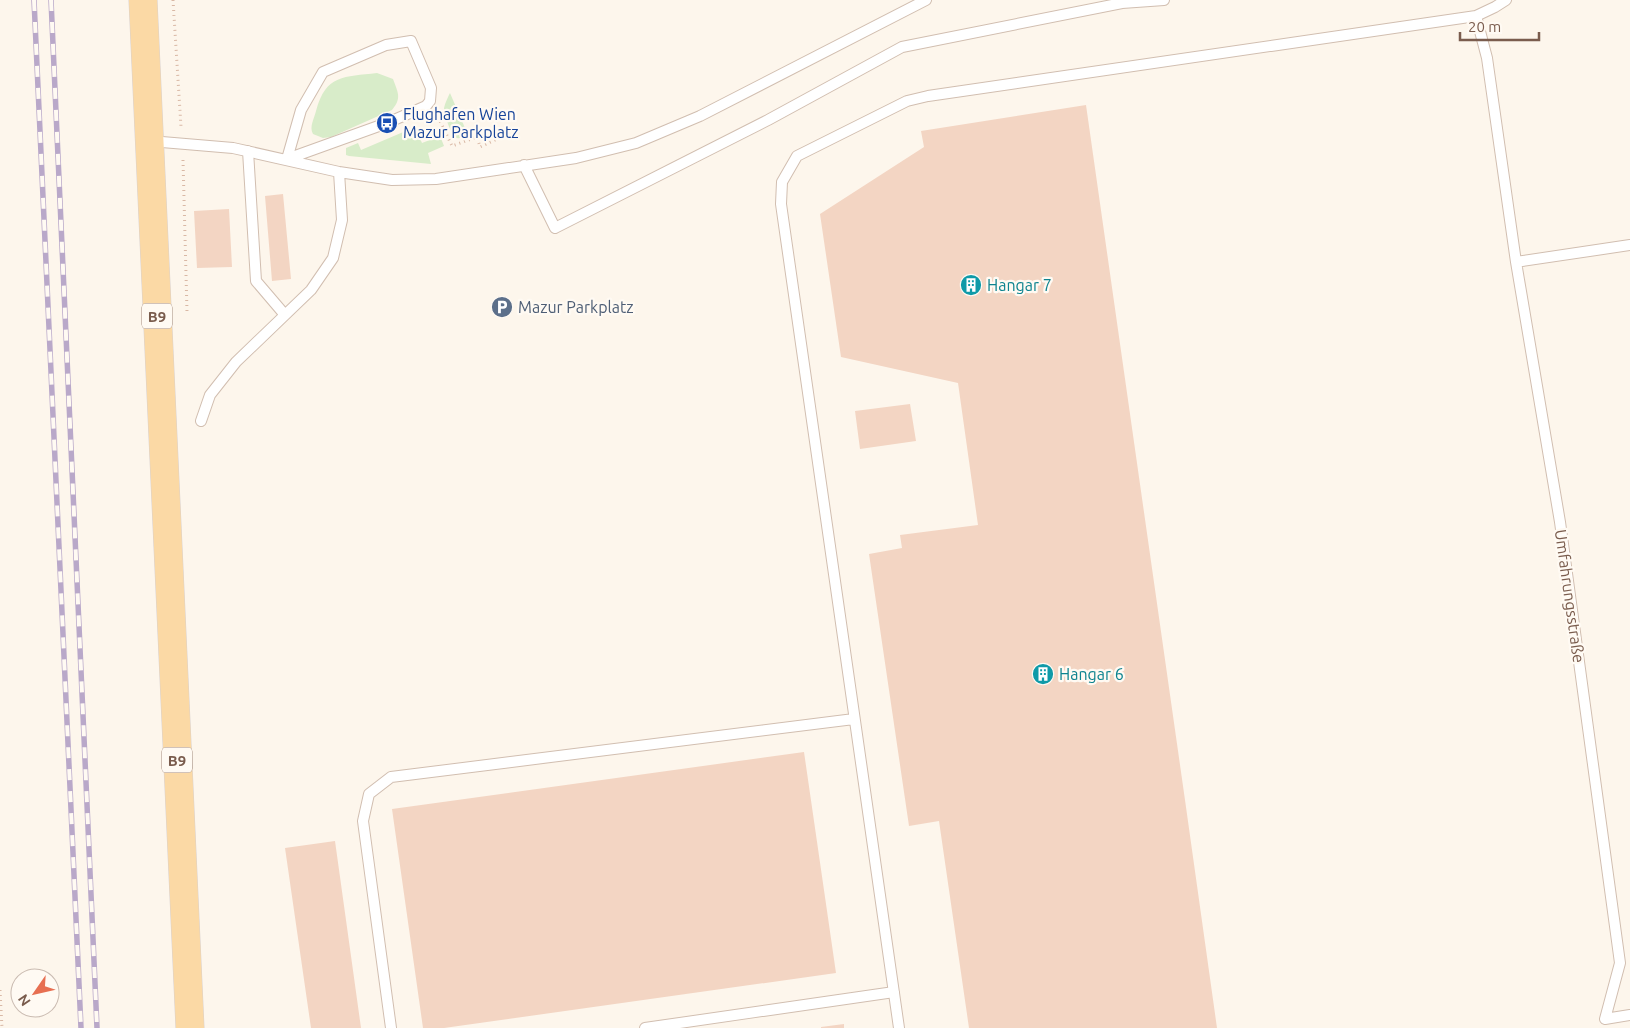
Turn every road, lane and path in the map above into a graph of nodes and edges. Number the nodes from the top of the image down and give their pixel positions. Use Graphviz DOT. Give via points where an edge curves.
graph roads {
  1 [pos="144,0"];
  2 [pos="173,0"];
  3 [pos="926,0"];
  4 [pos="1164,0"];
  5 [pos="1506,0"];
  6 [pos="1476,16"];
  7 [pos="438,117"];
  8 [pos="504,136"];
  9 [pos="150,141"];
  10 [pos="182,144"];
  11 [pos="248,151"];
  12 [pos="287,160"];
  13 [pos="524,166"];
  14 [pos="339,172"];
  15 [pos="1630,246"];
  16 [pos="1516,262"];
  17 [pos="285,315"];
  18 [pos="187,319"];
  19 [pos="201,421"];
  20 [pos="854,720"];
  21 [pos="0,990"];
  22 [pos="894,992"];
  23 [pos="1630,1015"];
  24 [pos="1606,1023"];
  25 [pos="2,1028"];
  26 [pos="190,1028"];
  27 [pos="391,1028"];
  28 [pos="645,1028"];
  29 [pos="899,1028"];
  1 -- 9 [label="main road, B9"];
  2 -- 10 [label="path"];
  3 -- 13 [label="lane" via="733,100 636,143 576,158"];
  4 -- 13 [label="lane" via="1122,3 902,47 768,120 555,228"];
  5 -- 6 [label="lane"];
  6 -- 16 [label="lane, Umfahrungsstraße" via="1487,58"];
  6 -- 20 [label="lane" via="928,96 907,101 797,156 782,182 781,204"];
  7 -- 8 [label="path" via="452,146 477,137 480,147"];
  9 -- 10 [label="lane"];
  9 -- 26 [label="main road, B9"];
  10 -- 11 [label="lane"];
  10 -- 18 [label="path"];
  11 -- 12 [label="lane"];
  11 -- 17 [label="lane" via="256,281"];
  12 -- 12 [label="lane" via="426,106 430,101 431,88 410,41 386,45 324,72 301,110"];
  12 -- 14 [label="lane"];
  13 -- 14 [label="lane" via="436,179 392,180"];
  14 -- 17 [label="lane" via="342,220 333,258 311,290"];
  15 -- 16 [label="lane"];
  16 -- 24 [label="lane, Umfahrungsstraße" via="1560,522 1620,963"];
  17 -- 19 [label="lane" via="236,362 210,395"];
  20 -- 22 [label="lane"];
  20 -- 27 [label="lane" via="391,777 369,794 362,821"];
  21 -- 25 [label="path"];
  22 -- 28 [label="lane"];
  22 -- 29 [label="lane"];
  23 -- 24 [label="lane, Umfahrungsstraße"];
}
